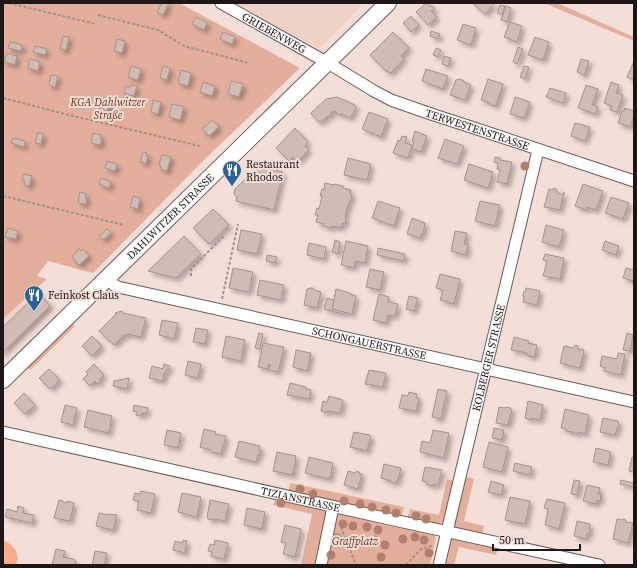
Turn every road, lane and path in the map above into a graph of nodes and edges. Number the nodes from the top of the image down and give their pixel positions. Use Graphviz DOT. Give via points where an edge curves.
graph roads {
  1 [pos="9,3"];
  2 [pos="221,3"];
  3 [pos="388,3"];
  4 [pos="98,15"];
  5 [pos="96,24"];
  6 [pos="249,63"];
  7 [pos="328,63"];
  8 [pos="3,98"];
  9 [pos="200,146"];
  10 [pos="538,150"];
  11 [pos="634,181"];
  12 [pos="3,196"];
  13 [pos="238,224"];
  14 [pos="124,225"];
  15 [pos="224,236"];
  16 [pos="191,276"];
  17 [pos="107,279"];
  18 [pos="219,310"];
  19 [pos="486,369"];
  20 [pos="3,380"];
  21 [pos="634,402"];
  22 [pos="3,432"];
  23 [pos="333,507"];
  24 [pos="445,537"];
  25 [pos="321,565"];
  26 [pos="356,565"];
  27 [pos="406,565"];
  28 [pos="439,565"];
  29 [pos="599,565"];
  1 -- 5 [label="path"];
  2 -- 7 [label="street, GRIEBENWEG"];
  3 -- 7 [label="main road, DAHLWITZER STRASSE"];
  4 -- 6 [label="path" via="158,30 184,46"];
  7 -- 10 [label="street, TERWESTENSTRASSE" via="391,100"];
  7 -- 17 [label="main road, DAHLWITZER STRASSE"];
  8 -- 9 [label="path"];
  10 -- 11 [label="street, TERWESTENSTRASSE"];
  10 -- 19 [label="street, KOLBERGER STRASSE"];
  12 -- 14 [label="path"];
  13 -- 18 [label="path"];
  15 -- 16 [label="path" via="191,269"];
  17 -- 18 [label="street, SCHONGAUERSTRASSE" via="118,287"];
  17 -- 20 [label="main road, DAHLWITZER STRASSE"];
  18 -- 19 [label="street, SCHONGAUERSTRASSE"];
  19 -- 21 [label="street, SCHONGAUERSTRASSE"];
  19 -- 24 [label="street, KOLBERGER STRASSE"];
  22 -- 23 [label="street, TIZIANSTRASSE"];
  23 -- 24 [label="street, TIZIANSTRASSE"];
  23 -- 25 [label="street"];
  23 -- 26 [label="path"];
  24 -- 27 [label="path" via="421,549"];
  24 -- 28 [label="street, KOLBERGER STRASSE"];
  24 -- 29 [label="street, TIZIANSTRASSE"];
}
